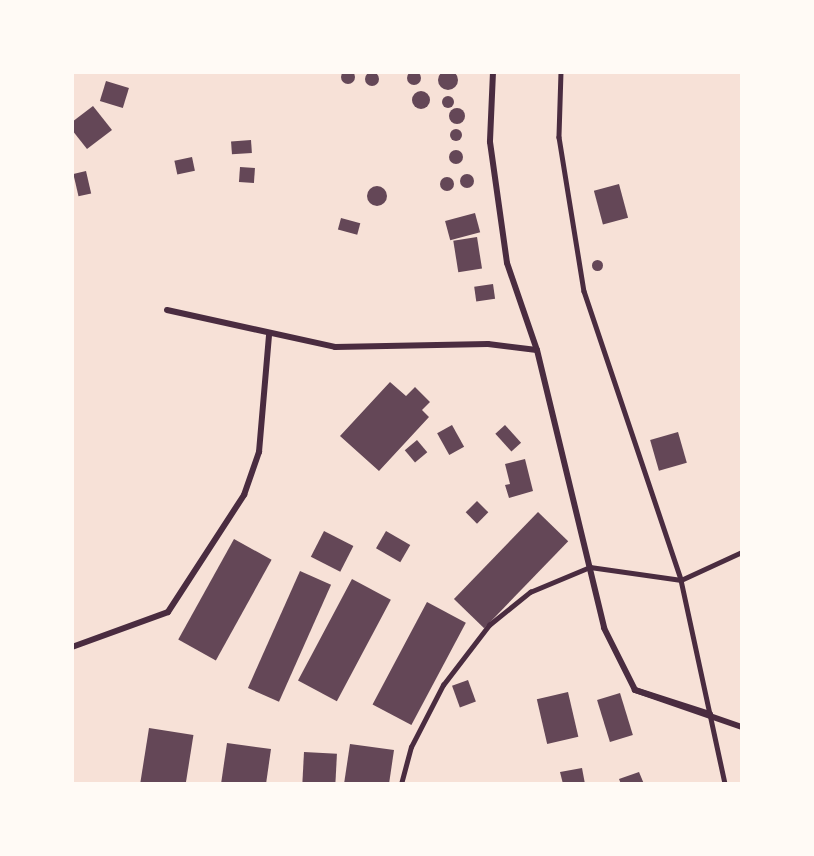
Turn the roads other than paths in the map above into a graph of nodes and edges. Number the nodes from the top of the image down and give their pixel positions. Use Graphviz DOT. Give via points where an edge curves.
graph roads {
  1 [pos="493,72"];
  2 [pos="561,72"];
  3 [pos="167,310"];
  4 [pos="269,335"];
  5 [pos="537,350"];
  6 [pos="742,552"];
  7 [pos="590,567"];
  8 [pos="681,580"];
  9 [pos="72,647"];
  10 [pos="635,690"];
  11 [pos="710,714"];
  12 [pos="742,727"];
  13 [pos="401,784"];
  14 [pos="724,784"];
  1 -- 5 [label="street" via="490,142 496,204 507,263"];
  2 -- 8 [label="lane" via="560,137 584,291"];
  3 -- 4 [label="street"];
  4 -- 5 [label="street" via="335,347 488,344"];
  4 -- 9 [label="street" via="259,452 244,495 168,612"];
  5 -- 7 [label="street"];
  6 -- 8 [label="lane"];
  7 -- 8 [label="lane"];
  7 -- 10 [label="street" via="604,628"];
  7 -- 13 [label="lane" via="530,592 489,625 443,685 411,747"];
  8 -- 11 [label="lane"];
  10 -- 11 [label="street"];
  10 -- 12 [label="street"];
  11 -- 14 [label="lane"];
}
